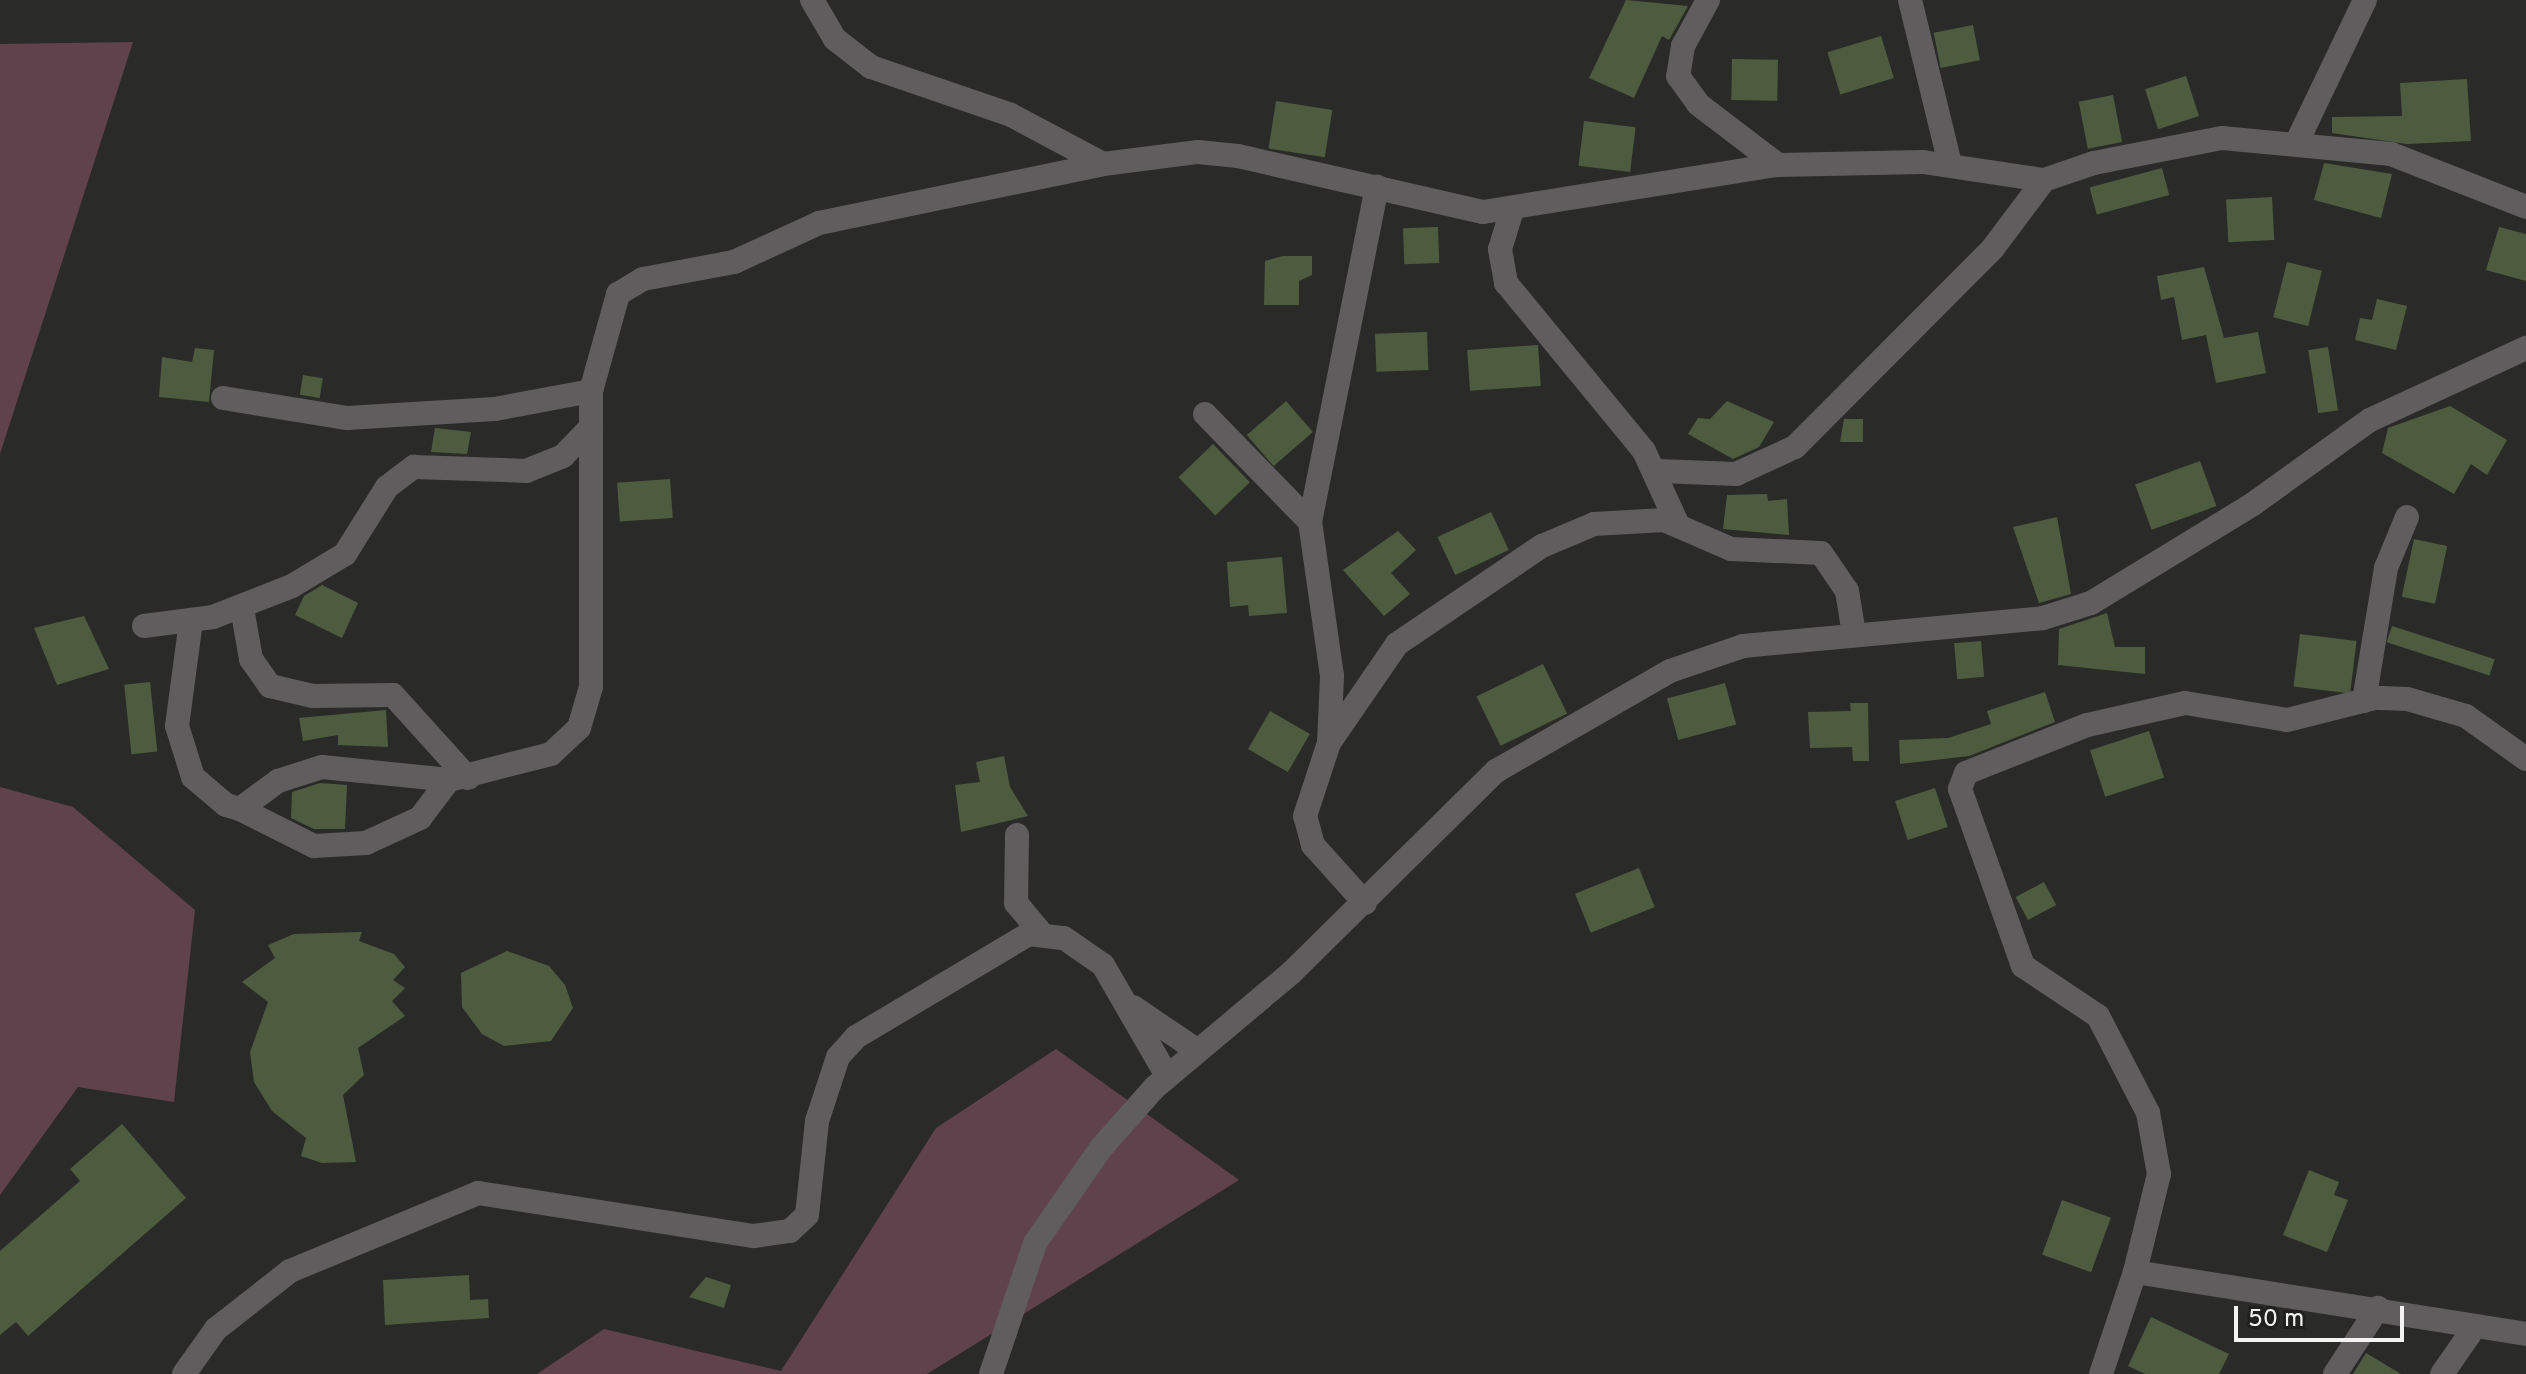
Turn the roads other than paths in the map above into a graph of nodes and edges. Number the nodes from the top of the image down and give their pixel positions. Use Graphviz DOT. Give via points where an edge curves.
graph roads {
  1 [pos="812,0"];
  2 [pos="1708,0"];
  3 [pos="1910,0"];
  4 [pos="2365,0"];
  5 [pos="2297,142"];
  6 [pos="1103,164"];
  7 [pos="1950,164"];
  8 [pos="1778,165"];
  9 [pos="2044,180"];
  10 [pos="1377,187"];
  11 [pos="2526,207"];
  12 [pos="1512,210"];
  13 [pos="2526,348"];
  14 [pos="591,391"];
  15 [pos="223,398"];
  16 [pos="1205,414"];
  17 [pos="591,427"];
  18 [pos="1658,471"];
  19 [pos="2407,517"];
  20 [pos="1310,522"];
  21 [pos="1677,523"];
  22 [pos="242,608"];
  23 [pos="191,621"];
  24 [pos="144,626"];
  25 [pos="1854,634"];
  26 [pos="2364,701"];
  27 [pos="1329,743"];
  28 [pos="2526,759"];
  29 [pos="458,779"];
  30 [pos="240,809"];
  31 [pos="1017,835"];
  32 [pos="1365,903"];
  33 [pos="1040,932"];
  34 [pos="1131,1006"];
  35 [pos="1195,1049"];
  36 [pos="1167,1076"];
  37 [pos="2135,1272"];
  38 [pos="2378,1308"];
  39 [pos="2474,1328"];
  40 [pos="2526,1334"];
  41 [pos="184,1374"];
  42 [pos="991,1374"];
  43 [pos="2101,1374"];
  44 [pos="2335,1374"];
  45 [pos="2442,1374"];
  1 -- 6 [label="street" via="835,39 871,67 1011,115"];
  2 -- 8 [label="street" via="1683,46 1678,76 1724,127"];
  3 -- 7 [label="street"];
  4 -- 5 [label="street"];
  5 -- 9 [label="street" via="2222,138 2165,146"];
  5 -- 11 [label="street" via="2391,154"];
  6 -- 10 [label="street" via="1198,152"];
  6 -- 14 [label="street" via="819,223 734,262 627,284 604,323"];
  7 -- 8 [label="street"];
  7 -- 9 [label="street"];
  8 -- 12 [label="street"];
  9 -- 18 [label="street" via="1993,248 1795,447 1736,474"];
  10 -- 12 [label="street" via="1446,206"];
  10 -- 20 [label="street"];
  12 -- 18 [label="street" via="1500,249 1506,283"];
  13 -- 25 [label="street" via="2370,420 2253,504 2091,603 2043,618"];
  14 -- 15 [label="street" via="495,409 347,418"];
  14 -- 17 [label="street"];
  16 -- 20 [label="street"];
  17 -- 22 [label="street" via="563,456 526,471 414,467 387,487 345,554"];
  17 -- 29 [label="street" via="587,711 568,743 551,754"];
  18 -- 21 [label="street"];
  19 -- 26 [label="street" via="2386,568"];
  20 -- 27 [label="street" via="1332,676"];
  21 -- 25 [label="street" via="1731,549 1821,553 1847,591"];
  21 -- 27 [label="street" via="1625,519 1542,546 1397,644"];
  22 -- 23 [label="street"];
  22 -- 29 [label="street" via="251,659 270,686 313,696 393,695"];
  23 -- 24 [label="street"];
  23 -- 30 [label="street" via="177,697 183,752 209,796"];
  25 -- 32 [label="street" via="1743,646 1670,671 1496,771 1423,836"];
  26 -- 28 [label="street" via="2407,699 2466,716"];
  26 -- 37 [label="street" via="2287,720 2209,703 2163,704 2087,725 1960,781 2023,966 2098,1016 2148,1113 2159,1174"];
  27 -- 32 [label="street" via="1306,829"];
  29 -- 30 [label="street" via="322,767 278,781"];
  29 -- 30 [label="street" via="420,818 366,843 314,846"];
  31 -- 33 [label="street" via="1016,903"];
  32 -- 35 [label="street"];
  33 -- 34 [label="street" via="1082,945"];
  33 -- 41 [label="street" via="880,1022 838,1057 817,1121 807,1215 790,1231 754,1236 478,1193 290,1271 216,1329"];
  34 -- 35 [label="street"];
  34 -- 36 [label="street"];
  35 -- 36 [label="street"];
  36 -- 42 [label="street" via="1101,1148 1035,1243"];
  37 -- 38 [label="street"];
  37 -- 43 [label="street"];
  38 -- 39 [label="street"];
  38 -- 44 [label="street"];
  39 -- 40 [label="street"];
  39 -- 45 [label="street"];
}
